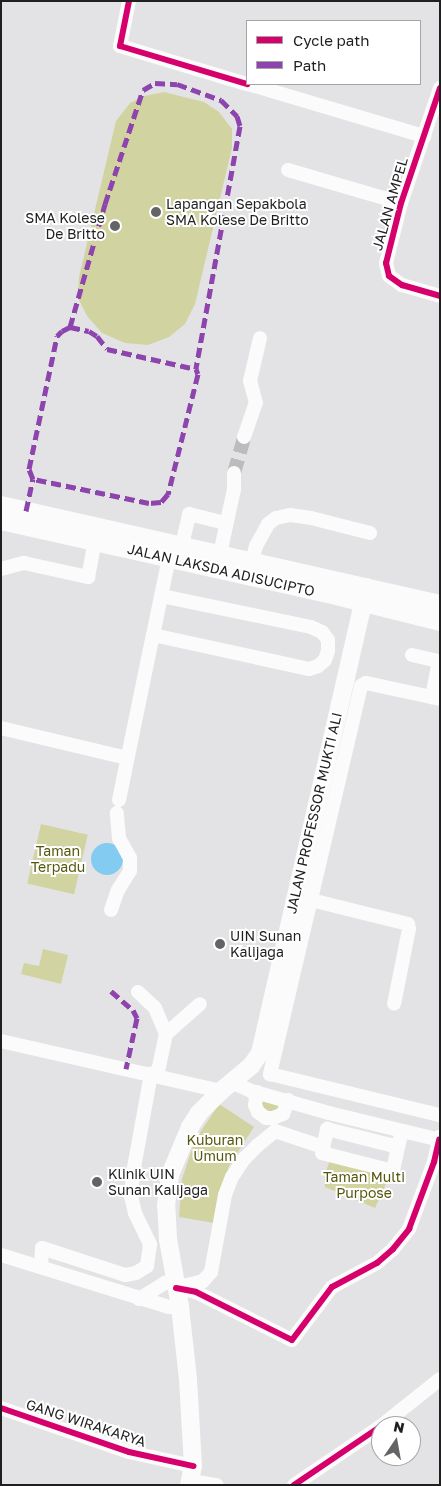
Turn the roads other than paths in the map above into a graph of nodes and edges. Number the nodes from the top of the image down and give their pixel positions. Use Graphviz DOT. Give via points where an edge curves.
graph roads {
  1 [pos="129,1"];
  2 [pos="246,83"];
  3 [pos="251,85"];
  4 [pos="440,88"];
  5 [pos="424,136"];
  6 [pos="288,170"];
  7 [pos="401,204"];
  8 [pos="440,296"];
  9 [pos="260,338"];
  10 [pos="244,437"];
  11 [pos="234,473"];
  12 [pos="1,505"];
  13 [pos="1,521"];
  14 [pos="43,523"];
  15 [pos="226,523"];
  16 [pos="370,533"];
  17 [pos="95,542"];
  18 [pos="182,545"];
  19 [pos="220,554"];
  20 [pos="169,558"];
  21 [pos="252,561"];
  22 [pos="1,569"];
  23 [pos="365,595"];
  24 [pos="161,596"];
  25 [pos="440,604"];
  26 [pos="440,622"];
  27 [pos="153,635"];
  28 [pos="412,655"];
  29 [pos="439,661"];
  30 [pos="436,698"];
  31 [pos="1,728"];
  32 [pos="127,758"];
  33 [pos="318,796"];
  34 [pos="335,801"];
  35 [pos="312,900"];
  36 [pos="111,910"];
  37 [pos="138,992"];
  38 [pos="200,1004"];
  39 [pos="394,1004"];
  40 [pos="166,1034"];
  41 [pos="1,1041"];
  42 [pos="154,1075"];
  43 [pos="226,1086"];
  44 [pos="341,1091"];
  45 [pos="257,1092"];
  46 [pos="288,1100"];
  47 [pos="335,1114"];
  48 [pos="440,1114"];
  49 [pos="274,1125"];
  50 [pos="402,1131"];
  51 [pos="440,1139"];
  52 [pos="323,1147"];
  53 [pos="398,1147"];
  54 [pos="1,1255"];
  55 [pos="41,1267"];
  56 [pos="176,1285"];
  57 [pos="140,1299"];
  58 [pos="180,1306"];
  59 [pos="440,1379"];
  60 [pos="1,1408"];
  61 [pos="394,1416"];
  62 [pos="371,1433"];
  63 [pos="191,1477"];
  64 [pos="217,1485"];
  65 [pos="294,1485"];
  1 -- 2 [label="street" via="120,46"];
  3 -- 5 [label="street"];
  4 -- 5 [label="street, JALAN AMPEL"];
  5 -- 7 [label="street, JALAN AMPEL"];
  6 -- 7 [label="street"];
  7 -- 8 [label="street, JALAN AMPEL" via="386,262 389,276 402,285"];
  9 -- 10 [label="street" via="250,381 256,403"];
  11 -- 15 [label="street" via="234,490"];
  12 -- 14 [label="main road, JALAN LAKSDA ADISUCIPTO"];
  13 -- 14 [label="main road, JALAN LAKSDA ADISUCIPTO"];
  14 -- 17 [label="main road, JALAN LAKSDA ADISUCIPTO"];
  14 -- 18 [label="main road, JALAN LAKSDA ADISUCIPTO"];
  15 -- 18 [label="street" via="189,514"];
  15 -- 19 [label="street"];
  16 -- 21 [label="street" via="311,518 290,515 276,518 268,524"];
  17 -- 20 [label="main road, JALAN LAKSDA ADISUCIPTO"];
  17 -- 22 [label="street" via="88,577 24,563"];
  18 -- 19 [label="main road, JALAN LAKSDA ADISUCIPTO"];
  19 -- 21 [label="main road, JALAN LAKSDA ADISUCIPTO"];
  20 -- 23 [label="main road, JALAN LAKSDA ADISUCIPTO"];
  20 -- 24 [label="street"];
  21 -- 23 [label="main road, JALAN LAKSDA ADISUCIPTO"];
  23 -- 25 [label="main road, JALAN LAKSDA ADISUCIPTO"];
  23 -- 26 [label="main road, JALAN LAKSDA ADISUCIPTO"];
  23 -- 33 [label="main road, JALAN PROFESSOR MUKTI ALI"];
  24 -- 27 [label="street"];
  24 -- 27 [label="street" via="311,627 322,632 328,640 328,651 325,660 309,669"];
  27 -- 32 [label="street"];
  28 -- 29 [label="street"];
  29 -- 30 [label="street"];
  30 -- 34 [label="street" via="363,684"];
  31 -- 32 [label="street"];
  32 -- 36 [label="street" via="118,807 119,838 130,858 130,871"];
  33 -- 34 [label="street"];
  33 -- 43 [label="main road, JALAN PROFESSOR MUKTI ALI" via="260,1053 251,1066"];
  34 -- 35 [label="street"];
  35 -- 39 [label="street" via="408,924 410,929"];
  35 -- 44 [label="street" via="270,1074"];
  37 -- 40 [label="street" via="155,1008"];
  38 -- 40 [label="street"];
  40 -- 42 [label="street"];
  41 -- 42 [label="street"];
  42 -- 43 [label="street"];
  42 -- 55 [label="street" via="132,1173 131,1196 135,1213 150,1244 147,1266 125,1275 42,1248"];
  43 -- 45 [label="street"];
  43 -- 56 [label="main road, JALAN PROFESSOR MUKTI ALI" via="190,1127 170,1175 166,1205"];
  44 -- 47 [label="street"];
  44 -- 48 [label="street"];
  45 -- 46 [label="street"];
  45 -- 49 [label="street" via="254,1102 258,1112"];
  46 -- 47 [label="street"];
  46 -- 49 [label="street"];
  47 -- 50 [label="street"];
  49 -- 52 [label="street"];
  49 -- 56 [label="street" via="232,1177 225,1195 211,1272 203,1281"];
  50 -- 51 [label="street"];
  50 -- 53 [label="street"];
  51 -- 56 [label="street" via="409,1229 377,1263 332,1287 292,1340"];
  52 -- 53 [label="street" via="328,1129"];
  52 -- 53 [label="street" via="323,1153 393,1171"];
  54 -- 55 [label="street"];
  55 -- 57 [label="street"];
  56 -- 57 [label="street" via="165,1283"];
  56 -- 58 [label="main road, JALAN PROFESSOR MUKTI ALI"];
  57 -- 58 [label="street" via="169,1307"];
  58 -- 63 [label="main road, JALAN PROFESSOR MUKTI ALI" via="191,1424"];
  59 -- 61 [label="street"];
  60 -- 63 [label="street, GANG WIRAKARYA"];
  62 -- 65 [label="street"];
  63 -- 64 [label="street, GANG WIRAKARYA"];
}
